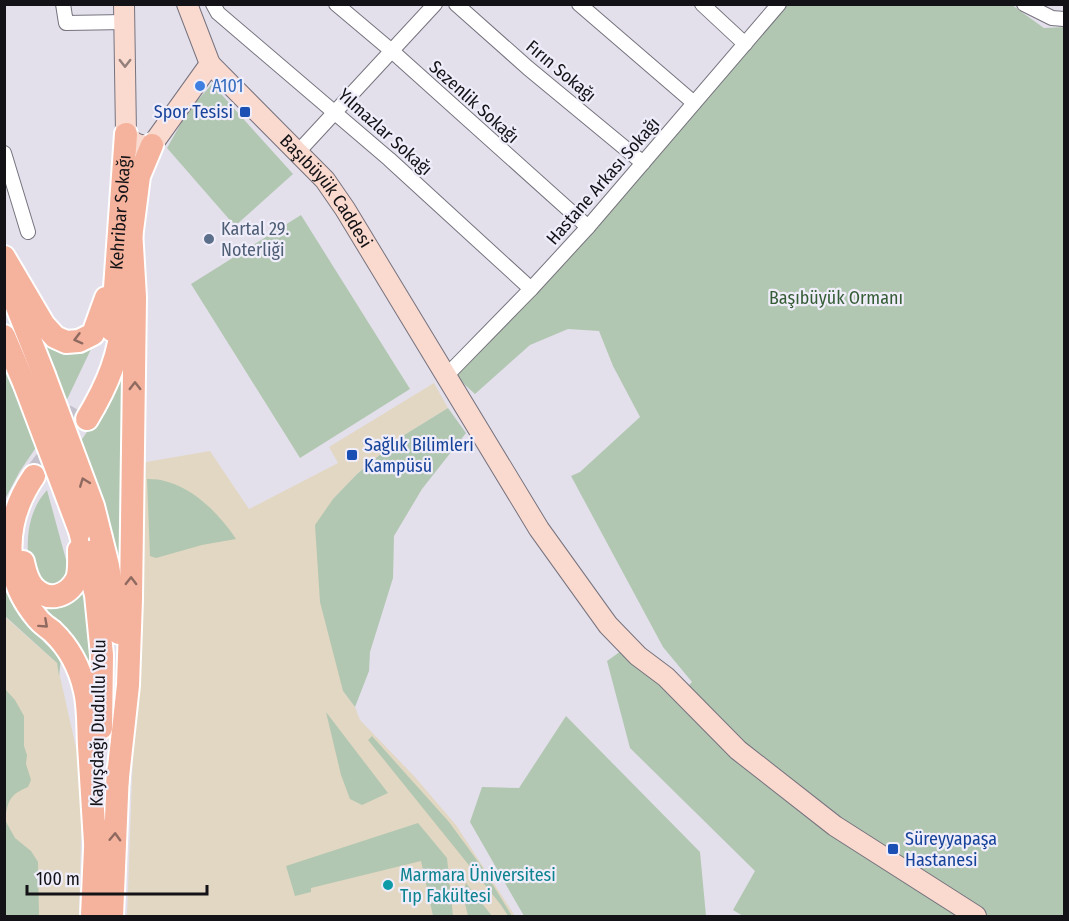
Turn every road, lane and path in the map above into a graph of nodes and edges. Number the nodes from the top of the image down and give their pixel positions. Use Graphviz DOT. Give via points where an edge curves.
graph roads {
  1 [pos="63,4"];
  2 [pos="187,4"];
  3 [pos="213,4"];
  4 [pos="336,4"];
  5 [pos="435,4"];
  6 [pos="456,4"];
  7 [pos="579,4"];
  8 [pos="702,4"];
  9 [pos="779,4"];
  10 [pos="1024,4"];
  11 [pos="124,13"];
  12 [pos="1065,19"];
  13 [pos="745,44"];
  14 [pos="393,52"];
  15 [pos="210,64"];
  16 [pos="694,103"];
  17 [pos="336,111"];
  18 [pos="126,134"];
  19 [pos="152,145"];
  20 [pos="298,152"];
  21 [pos="4,153"];
  22 [pos="643,163"];
  23 [pos="588,227"];
  24 [pos="125,231"];
  25 [pos="28,232"];
  26 [pos="4,257"];
  27 [pos="4,274"];
  28 [pos="531,290"];
  29 [pos="4,336"];
  30 [pos="34,380"];
  31 [pos="450,382"];
  32 [pos="84,415"];
  33 [pos="91,534"];
  34 [pos="117,786"];
  35 [pos="95,842"];
  36 [pos="92,916"];
  37 [pos="112,916"];
  38 [pos="976,916"];
  1 -- 11 [label="street" via="66,23"];
  2 -- 15 [label="main road, Başıbüyük Caddesi"];
  3 -- 17 [label="street, Yılmazlar Sokağı" via="218,13"];
  4 -- 14 [label="street, Sezenlik Sokağı"];
  5 -- 14 [label="street"];
  6 -- 22 [label="street, Fırın Sokağı"];
  7 -- 16 [label="street"];
  8 -- 13 [label="street"];
  9 -- 13 [label="street, Hastane Arkası Sokağı"];
  10 -- 12 [label="street" via="1052,18"];
  11 -- 18 [label="main road, Kehribar Sokağı, one-way"];
  13 -- 16 [label="street, Hastane Arkası Sokağı"];
  14 -- 17 [label="street"];
  14 -- 23 [label="street, Sezenlik Sokağı"];
  15 -- 19 [label="main road"];
  15 -- 20 [label="main road, Başıbüyük Caddesi"];
  16 -- 22 [label="street, Hastane Arkası Sokağı"];
  17 -- 20 [label="street"];
  17 -- 28 [label="street, Yılmazlar Sokağı"];
  18 -- 19 [label="main road" via="138,145"];
  18 -- 24 [label="main road, Kehribar Sokağı"];
  19 -- 24 [label="main road" via="139,176"];
  20 -- 31 [label="main road, Başıbüyük Caddesi" via="325,180 345,209"];
  21 -- 25 [label="street"];
  22 -- 23 [label="street, Hastane Arkası Sokağı"];
  23 -- 28 [label="street, Hastane Arkası Sokağı"];
  24 -- 26 [label="main road, one-way" via="93,334 79,341 66,342 55,337 44,325"];
  24 -- 32 [label="main road" via="122,328 117,359 103,393"];
  34 -- 24 [label="main road, one-way" via="128,685 131,587 135,297"];
  27 -- 30 [label="main road"];
  28 -- 31 [label="street, Hastane Arkası Sokağı"];
  29 -- 30 [label="main road"];
  30 -- 33 [label="main road, bridge"];
  31 -- 38 [label="main road, Başıbüyük Caddesi" via="539,529 608,626 666,677 738,750 835,826"];
  33 -- 34 [label="main road, Kayışdağı Dudullu Yolu" via="108,566 119,628"];
  33 -- 35 [label="main road, Kayışdağı Dudullu Yolu" via="102,655"];
  33 -- 35 [label="main road, one-way" via="78,577 67,593 58,597 34,588 27,578 21,553 27,513 38,479 23,492 14,515 11,554 20,594 72,655 85,691"];
  37 -- 34 [label="main road, Kayışdağı Dudullu Yolu, one-way"];
  35 -- 36 [label="main road, Kayışdağı Dudullu Yolu"];
}
